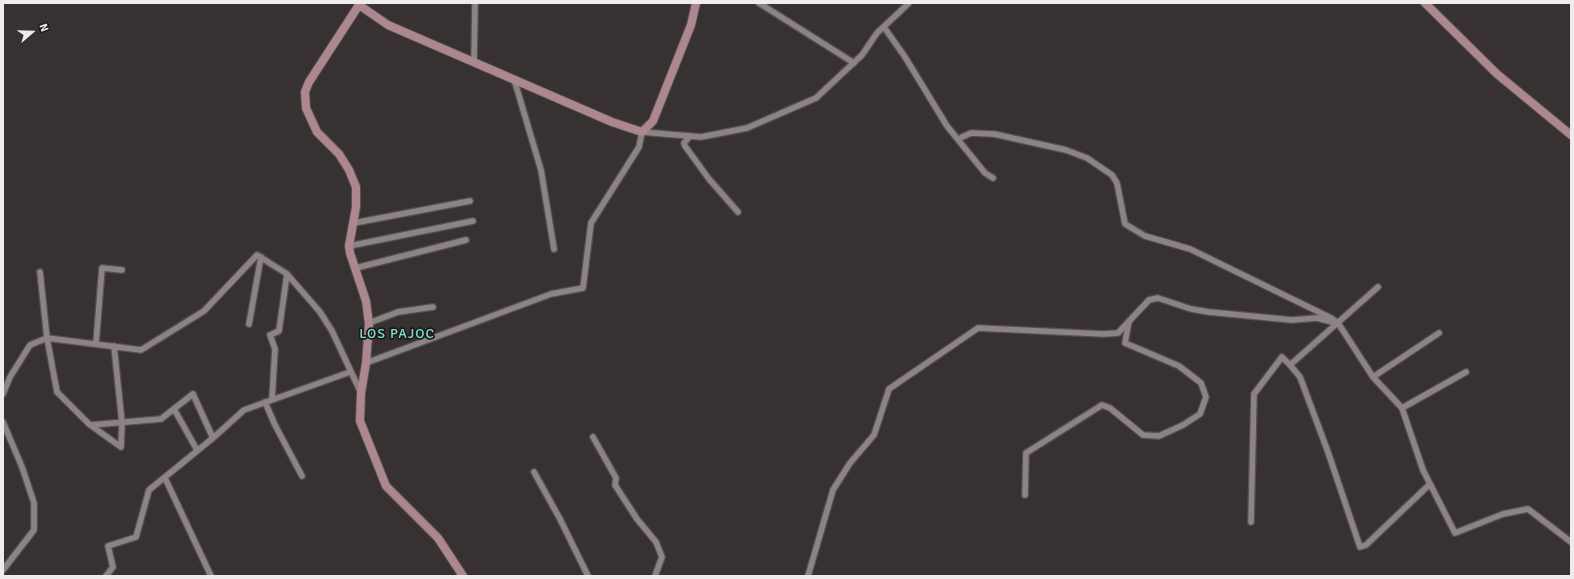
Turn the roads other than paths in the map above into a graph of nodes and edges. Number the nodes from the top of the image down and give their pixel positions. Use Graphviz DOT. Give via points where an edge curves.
graph roads {
  1 [pos="475,3"];
  2 [pos="696,3"];
  3 [pos="759,3"];
  4 [pos="909,3"];
  5 [pos="1425,3"];
  6 [pos="358,4"];
  7 [pos="884,27"];
  8 [pos="474,61"];
  9 [pos="854,62"];
  10 [pos="514,79"];
  11 [pos="642,132"];
  12 [pos="1571,135"];
  13 [pos="690,136"];
  14 [pos="962,137"];
  15 [pos="993,178"];
  16 [pos="470,201"];
  17 [pos="738,212"];
  18 [pos="474,221"];
  19 [pos="354,223"];
  20 [pos="466,240"];
  21 [pos="349,246"];
  22 [pos="554,249"];
  23 [pos="261,258"];
  24 [pos="356,268"];
  25 [pos="122,270"];
  26 [pos="40,272"];
  27 [pos="287,274"];
  28 [pos="1378,287"];
  29 [pos="433,307"];
  30 [pos="1129,321"];
  31 [pos="369,323"];
  32 [pos="1338,323"];
  33 [pos="250,324"];
  34 [pos="1439,333"];
  35 [pos="48,338"];
  36 [pos="96,344"];
  37 [pos="114,346"];
  38 [pos="366,363"];
  39 [pos="1290,365"];
  40 [pos="350,372"];
  41 [pos="1466,372"];
  42 [pos="1372,377"];
  43 [pos="361,393"];
  44 [pos="3,394"];
  45 [pos="272,399"];
  46 [pos="265,402"];
  47 [pos="1402,408"];
  48 [pos="174,409"];
  49 [pos="3,422"];
  50 [pos="122,423"];
  51 [pos="90,425"];
  52 [pos="593,437"];
  53 [pos="213,438"];
  54 [pos="197,450"];
  55 [pos="534,472"];
  56 [pos="302,476"];
  57 [pos="165,478"];
  58 [pos="1430,484"];
  59 [pos="1024,495"];
  60 [pos="1251,522"];
  61 [pos="1571,542"];
  62 [pos="3,570"];
  63 [pos="106,576"];
  64 [pos="212,576"];
  65 [pos="463,576"];
  66 [pos="588,576"];
  67 [pos="655,576"];
  68 [pos="808,576"];
  1 -- 8 [label="street"];
  2 -- 11 [label="street" via="691,25 653,121"];
  3 -- 9 [label="street"];
  4 -- 7 [label="street"];
  5 -- 12 [label="street" via="1498,74"];
  6 -- 8 [label="street" via="388,25"];
  6 -- 19 [label="street" via="308,82 305,92 306,108 317,132 339,154 356,187"];
  7 -- 9 [label="street"];
  7 -- 15 [label="street" via="947,126 985,173"];
  8 -- 10 [label="street"];
  9 -- 13 [label="street" via="816,98 747,128 701,137"];
  10 -- 11 [label="street" via="612,122"];
  10 -- 22 [label="street" via="541,170"];
  11 -- 13 [label="street"];
  11 -- 38 [label="street" via="640,147 591,223 584,288 551,294"];
  13 -- 17 [label="street" via="684,143 685,146"];
  14 -- 32 [label="street" via="971,133 994,134 1066,150 1087,158 1112,175 1118,184 1125,224 1146,236 1190,249"];
  16 -- 19 [label="street"];
  18 -- 21 [label="street"];
  19 -- 21 [label="street"];
  20 -- 24 [label="street"];
  21 -- 24 [label="street"];
  23 -- 27 [label="street"];
  23 -- 33 [label="street"];
  23 -- 37 [label="street" via="257,256 204,312 141,350"];
  24 -- 31 [label="street" via="366,301"];
  25 -- 36 [label="street" via="102,268"];
  26 -- 35 [label="street"];
  27 -- 40 [label="street" via="320,312 332,331"];
  27 -- 45 [label="street" via="279,331 270,335 275,349"];
  28 -- 32 [label="street"];
  29 -- 31 [label="street" via="398,312"];
  30 -- 32 [label="street" via="1149,300 1158,298 1209,312 1292,320 1316,318"];
  30 -- 59 [label="street" via="1125,343 1179,366 1201,383 1206,397 1200,414 1159,436 1143,435 1110,408 1102,405 1026,452"];
  30 -- 68 [label="street" via="1118,333 1104,334 978,328 889,389 874,435 850,463 833,490"];
  31 -- 38 [label="street"];
  32 -- 39 [label="street"];
  32 -- 42 [label="street"];
  34 -- 42 [label="street"];
  35 -- 36 [label="street"];
  35 -- 44 [label="street" via="30,344 10,376"];
  35 -- 51 [label="street" via="57,392"];
  36 -- 37 [label="street"];
  37 -- 50 [label="street"];
  38 -- 43 [label="street"];
  39 -- 58 [label="street" via="1300,377 1360,547 1366,545"];
  39 -- 60 [label="street" via="1282,357 1254,394"];
  40 -- 43 [label="street"];
  40 -- 45 [label="street"];
  41 -- 47 [label="street"];
  42 -- 47 [label="street"];
  43 -- 65 [label="street" via="360,421 386,486 438,538"];
  45 -- 46 [label="street"];
  46 -- 53 [label="street" via="244,410"];
  46 -- 56 [label="street"];
  47 -- 58 [label="street"];
  48 -- 50 [label="street" via="161,419"];
  48 -- 53 [label="street" via="193,394"];
  48 -- 54 [label="street"];
  49 -- 62 [label="street" via="34,503 34,530"];
  50 -- 51 [label="street"];
  50 -- 51 [label="street" via="121,447"];
  52 -- 67 [label="street" via="616,478 615,485 656,542 662,557"];
  53 -- 54 [label="street"];
  54 -- 57 [label="street"];
  55 -- 66 [label="street"];
  57 -- 63 [label="street" via="149,490 136,537 108,546 113,568"];
  57 -- 64 [label="street"];
  58 -- 61 [label="street" via="1455,533 1503,514 1528,509"];
}
